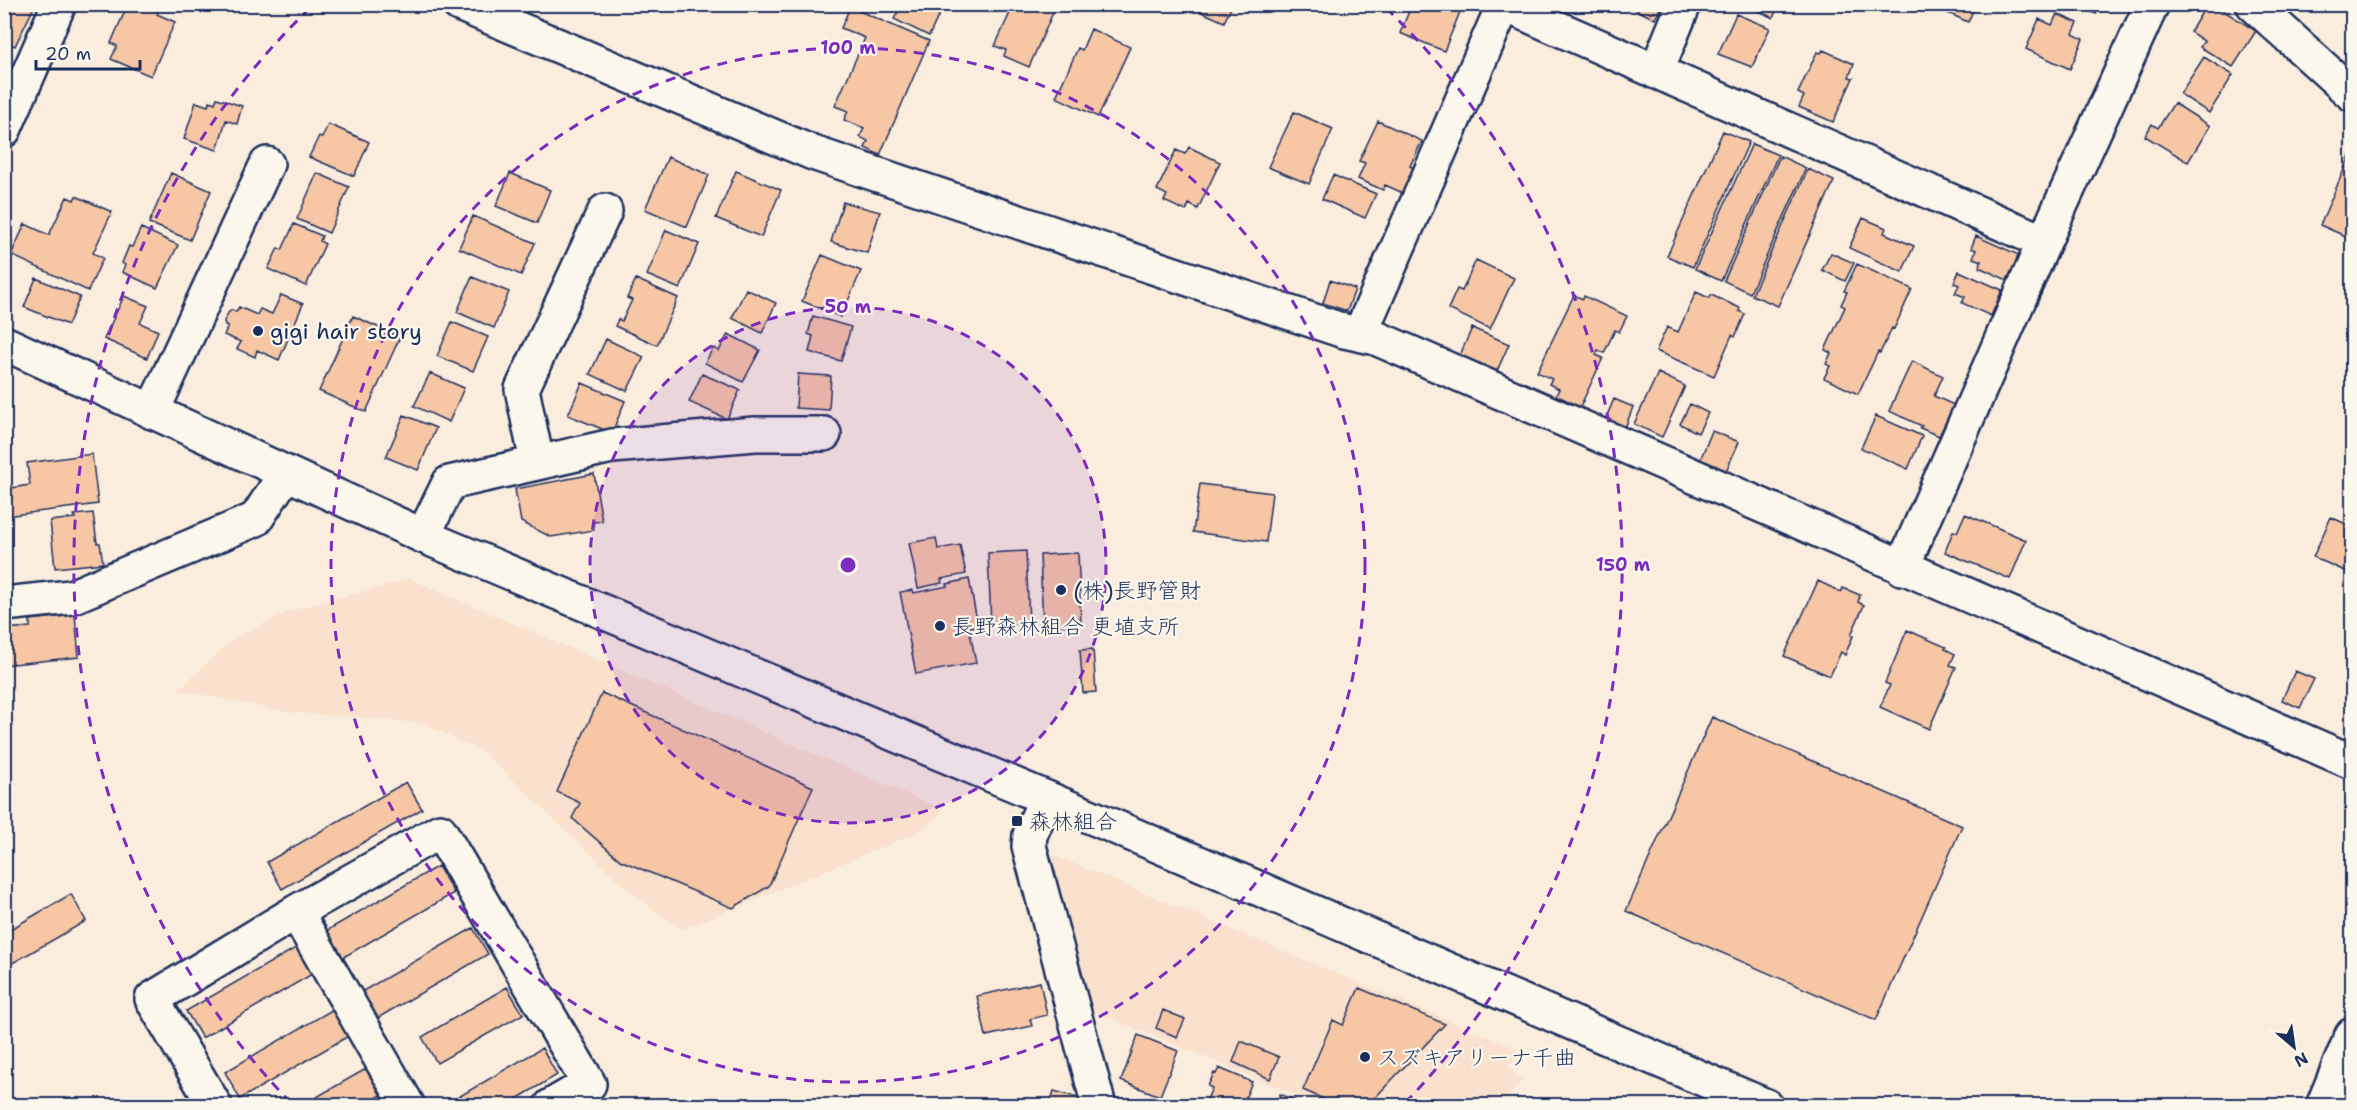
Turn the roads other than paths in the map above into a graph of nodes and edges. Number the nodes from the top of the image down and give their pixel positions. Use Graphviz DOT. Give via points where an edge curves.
graph roads {
  1 [pos="59,4"];
  2 [pos="459,4"];
  3 [pos="1684,4"];
  4 [pos="2152,4"];
  5 [pos="2253,4"];
  6 [pos="1504,5"];
  7 [pos="1656,72"];
  8 [pos="2352,94"];
  9 [pos="4,130"];
  10 [pos="267,164"];
  11 [pos="605,211"];
  12 [pos="2044,242"];
  13 [pos="1360,334"];
  14 [pos="4,343"];
  15 [pos="152,412"];
  16 [pos="824,434"];
  17 [pos="537,462"];
  18 [pos="286,473"];
  19 [pos="423,536"];
  20 [pos="1902,568"];
  21 [pos="4,604"];
  22 [pos="2352,762"];
  23 [pos="1046,798"];
  24 [pos="296,912"];
  25 [pos="2352,1035"];
  26 [pos="215,1106"];
  27 [pos="408,1106"];
  28 [pos="551,1106"];
  29 [pos="1099,1106"];
  30 [pos="1766,1106"];
  31 [pos="2323,1106"];
  1 -- 9 [label="street"];
  2 -- 13 [label="street" via="813,153"];
  3 -- 7 [label="street"];
  4 -- 12 [label="street"];
  5 -- 8 [label="street"];
  6 -- 7 [label="street"];
  6 -- 13 [label="street"];
  7 -- 12 [label="street"];
  10 -- 15 [label="street"];
  11 -- 17 [label="street" via="522,389"];
  12 -- 20 [label="street"];
  13 -- 20 [label="street"];
  14 -- 15 [label="street"];
  15 -- 18 [label="street"];
  16 -- 17 [label="street" via="755,434 612,446"];
  17 -- 19 [label="street" via="449,483"];
  18 -- 19 [label="street"];
  18 -- 21 [label="street" via="256,519 71,597"];
  19 -- 23 [label="street"];
  20 -- 22 [label="street"];
  23 -- 29 [label="street" via="1029,846"];
  23 -- 30 [label="street"];
  24 -- 26 [label="street" via="152,999"];
  24 -- 27 [label="street"];
  24 -- 28 [label="street" via="440,831 588,1084"];
  25 -- 31 [label="street"];
}
